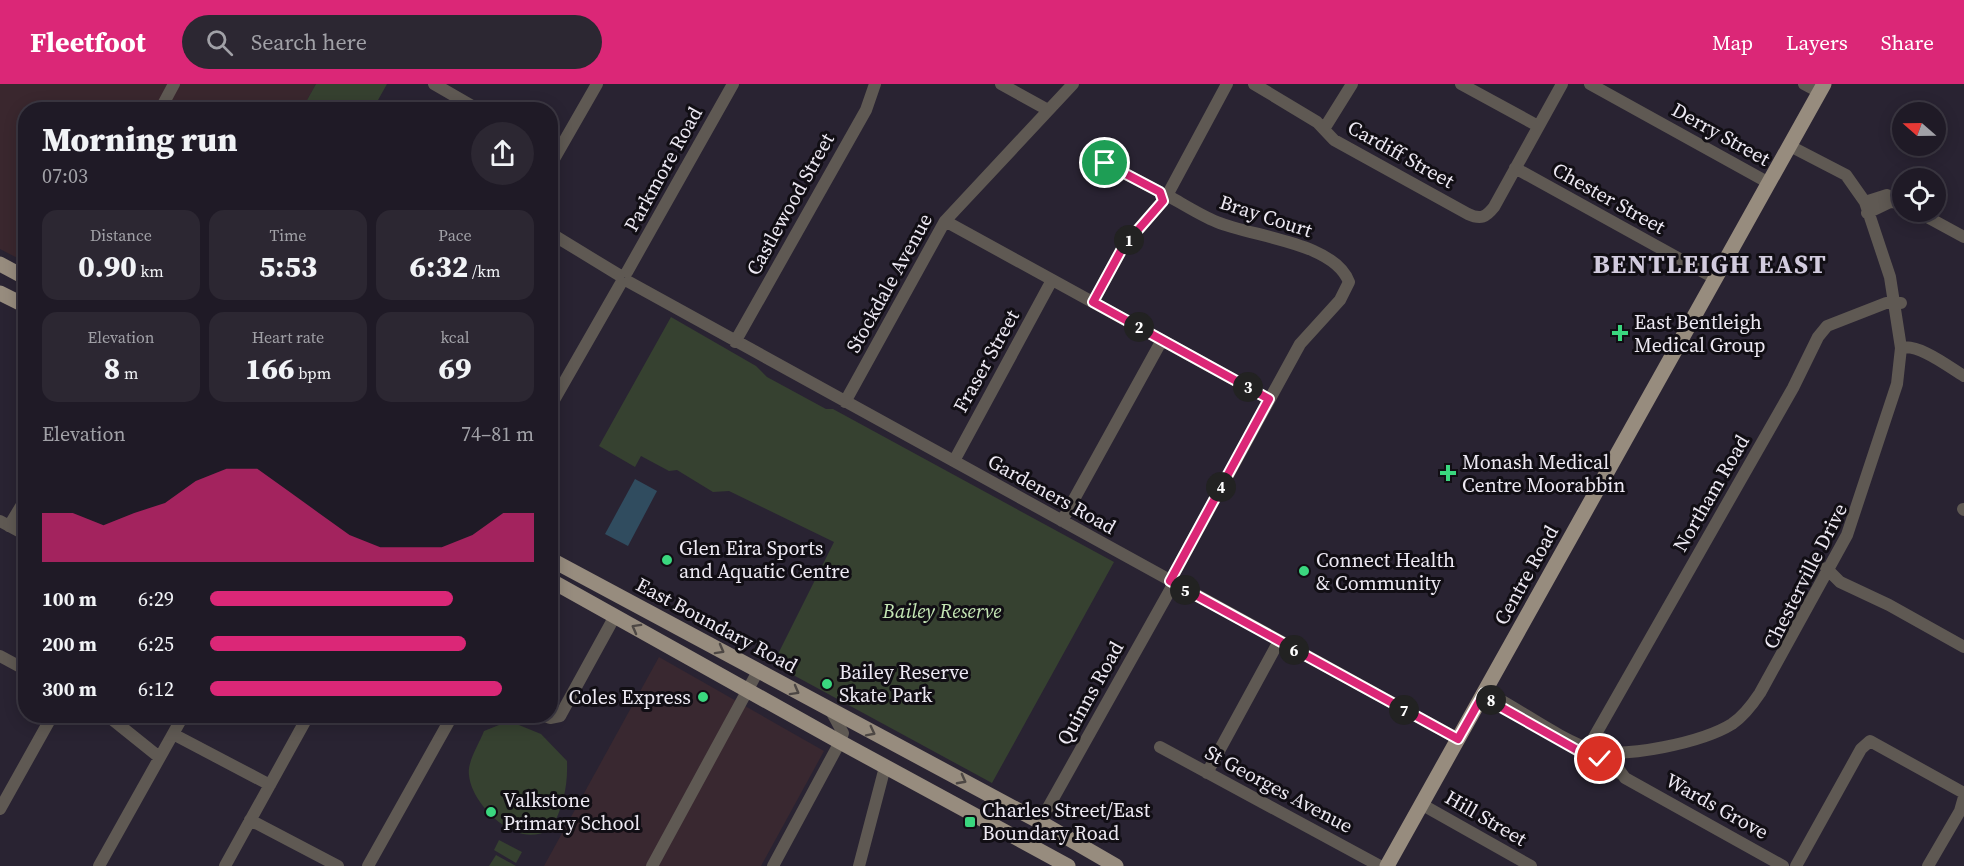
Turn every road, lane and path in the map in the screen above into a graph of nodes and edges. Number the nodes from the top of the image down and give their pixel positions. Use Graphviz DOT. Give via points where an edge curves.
graph roads {
  1 [pos="174,84"];
  2 [pos="434,84"];
  3 [pos="597,84"];
  4 [pos="734,84"];
  5 [pos="874,84"];
  6 [pos="1001,84"];
  7 [pos="1073,84"];
  8 [pos="1227,84"];
  9 [pos="1254,84"];
  10 [pos="1352,84"];
  11 [pos="1461,84"];
  12 [pos="1562,84"];
  13 [pos="1590,84"];
  14 [pos="1804,84"];
  15 [pos="1822,88"];
  16 [pos="164,102"];
  17 [pos="465,102"];
  18 [pos="1048,110"];
  19 [pos="1538,126"];
  20 [pos="1324,129"];
  21 [pos="558,145"];
  22 [pos="1790,146"];
  23 [pos="1105,163"];
  24 [pos="1515,168"];
  25 [pos="1769,183"];
  26 [pos="1166,195"];
  27 [pos="1892,198"];
  28 [pos="1869,208"];
  29 [pos="945,221"];
  30 [pos="1938,222"];
  31 [pos="1963,235"];
  32 [pos="558,237"];
  33 [pos="3,266"];
  34 [pos="18,269"];
  35 [pos="18,274"];
  36 [pos="1346,274"];
  37 [pos="624,278"];
  38 [pos="1716,279"];
  39 [pos="1052,280"];
  40 [pos="0,293"];
  41 [pos="18,302"];
  42 [pos="1093,302"];
  43 [pos="1897,304"];
  44 [pos="1162,340"];
  45 [pos="735,342"];
  46 [pos="1905,349"];
  47 [pos="1964,376"];
  48 [pos="558,393"];
  49 [pos="1269,399"];
  50 [pos="845,402"];
  51 [pos="954,461"];
  52 [pos="18,508"];
  53 [pos="1062,521"];
  54 [pos="5,524"];
  55 [pos="558,563"];
  56 [pos="1830,571"];
  57 [pos="1172,582"];
  58 [pos="558,584"];
  59 [pos="615,616"];
  60 [pos="1279,641"];
  61 [pos="1964,647"];
  62 [pos="0,656"];
  63 [pos="18,666"];
  64 [pos="758,671"];
  65 [pos="748,690"];
  66 [pos="1484,693"];
  67 [pos="831,711"];
  68 [pos="558,716"];
  69 [pos="48,723"];
  70 [pos="117,723"];
  71 [pos="179,723"];
  72 [pos="304,723"];
  73 [pos="448,723"];
  74 [pos="173,734"];
  75 [pos="1458,739"];
  76 [pos="840,742"];
  77 [pos="1160,747"];
  78 [pos="1588,751"];
  79 [pos="159,757"];
  80 [pos="1619,757"];
  81 [pos="885,767"];
  82 [pos="1207,773"];
  83 [pos="1620,773"];
  84 [pos="1631,780"];
  85 [pos="270,785"];
  86 [pos="1964,795"];
  87 [pos="1422,804"];
  88 [pos="0,809"];
  89 [pos="250,820"];
  90 [pos="1040,822"];
  91 [pos="99,866"];
  92 [pos="225,866"];
  93 [pos="338,866"];
  94 [pos="368,866"];
  95 [pos="652,866"];
  96 [pos="773,866"];
  97 [pos="859,866"];
  98 [pos="1068,866"];
  99 [pos="1116,866"];
  100 [pos="1380,866"];
  101 [pos="1387,866"];
  102 [pos="1531,866"];
  103 [pos="1783,866"];
  104 [pos="1796,866"];
  105 [pos="1928,866"];
  1 -- 16 [label="street"];
  2 -- 17 [label="street"];
  3 -- 21 [label="street"];
  4 -- 37 [label="street, Parkmore Road"];
  5 -- 45 [label="street, Castlewood Street" via="866,110"];
  6 -- 18 [label="street"];
  7 -- 18 [label="street, Stockdale Avenue"];
  8 -- 26 [label="street"];
  9 -- 20 [label="street, Cardiff Street"];
  10 -- 20 [label="street"];
  11 -- 19 [label="street"];
  12 -- 19 [label="street"];
  13 -- 25 [label="street, Derry Street"];
  14 -- 15 [label="street"];
  15 -- 22 [label="main road, Centre Road"];
  18 -- 29 [label="street, Stockdale Avenue"];
  19 -- 24 [label="street"];
  20 -- 24 [label="street, Cardiff Street" via="1334,140 1478,218 1490,212"];
  22 -- 25 [label="main road, Centre Road"];
  22 -- 28 [label="street, Chesterville Drive" via="1846,175"];
  23 -- 26 [label="street, Bray Court"];
  24 -- 38 [label="street, Chester Street"];
  25 -- 38 [label="main road, Centre Road"];
  26 -- 36 [label="street, Bray Court" via="1217,222 1304,247"];
  26 -- 42 [label="street" via="1123,247"];
  27 -- 28 [label="street" via="1887,195"];
  28 -- 43 [label="street, Chesterville Drive" via="1893,259"];
  29 -- 39 [label="street"];
  29 -- 50 [label="street, Stockdale Avenue"];
  30 -- 31 [label="street"];
  32 -- 37 [label="street, Gardeners Road"];
  33 -- 34 [label="main road"];
  33 -- 35 [label="main road"];
  36 -- 49 [label="street, Quinns Road" via="1347,290 1300,344"];
  37 -- 45 [label="street, Gardeners Road"];
  37 -- 48 [label="street, Parkmore Road"];
  38 -- 66 [label="main road, Centre Road"];
  39 -- 42 [label="street"];
  39 -- 51 [label="street, Fraser Street"];
  40 -- 41 [label="main road"];
  42 -- 44 [label="street"];
  43 -- 46 [label="street, Chesterville Drive"];
  43 -- 78 [label="street, Northam Road" via="1837,320 1821,333"];
  44 -- 49 [label="street"];
  44 -- 53 [label="street"];
  45 -- 50 [label="street, Gardeners Road"];
  46 -- 47 [label="street" via="1930,357"];
  46 -- 56 [label="street, Chesterville Drive" via="1905,376 1860,515"];
  49 -- 57 [label="street, Quinns Road"];
  50 -- 51 [label="street, Gardeners Road"];
  51 -- 53 [label="street, Gardeners Road"];
  52 -- 54 [label="street"];
  53 -- 57 [label="street, Gardeners Road"];
  55 -- 64 [label="main road, East Boundary Road, one-way"];
  56 -- 61 [label="street"];
  56 -- 80 [label="street, Chesterville Drive" via="1760,693 1743,715 1722,729 1699,737"];
  57 -- 60 [label="street, Gardeners Road"];
  57 -- 90 [label="street, Quinns Road"];
  58 -- 59 [label="main road, East Boundary Road"];
  65 -- 59 [label="main road, East Boundary Road, one-way"];
  59 -- 68 [label="street"];
  60 -- 75 [label="street, Gardeners Road"];
  60 -- 82 [label="street"];
  62 -- 63 [label="street"];
  64 -- 65 [label="street"];
  64 -- 67 [label="main road, East Boundary Road, one-way"];
  65 -- 76 [label="main road, East Boundary Road"];
  65 -- 95 [label="street"];
  66 -- 75 [label="main road, Centre Road"];
  66 -- 78 [label="street" via="1492,702"];
  67 -- 76 [label="street" via="843,733"];
  67 -- 90 [label="main road, East Boundary Road, one-way"];
  69 -- 88 [label="street"];
  70 -- 79 [label="street"];
  71 -- 74 [label="street"];
  72 -- 85 [label="street"];
  73 -- 94 [label="street"];
  74 -- 79 [label="street"];
  74 -- 85 [label="street"];
  75 -- 87 [label="main road, Centre Road"];
  76 -- 81 [label="main road, East Boundary Road"];
  76 -- 96 [label="street"];
  77 -- 82 [label="street, St Georges Avenue"];
  78 -- 80 [label="street, Chesterville Drive"];
  78 -- 83 [label="street, Wards Grove" via="1606,769"];
  79 -- 91 [label="street"];
  80 -- 83 [label="street"];
  80 -- 84 [label="street"];
  81 -- 97 [label="street"];
  81 -- 98 [label="main road, East Boundary Road"];
  82 -- 100 [label="street, St Georges Avenue"];
  83 -- 84 [label="street, Wards Grove"];
  84 -- 103 [label="street, Wards Grove"];
  85 -- 89 [label="street"];
  86 -- 104 [label="street" via="1870,741"];
  86 -- 105 [label="street" via="1960,811"];
  87 -- 101 [label="main road, Centre Road"];
  87 -- 102 [label="street, Hill Street"];
  89 -- 92 [label="street"];
  89 -- 93 [label="street"];
  90 -- 99 [label="main road, East Boundary Road"];
}
